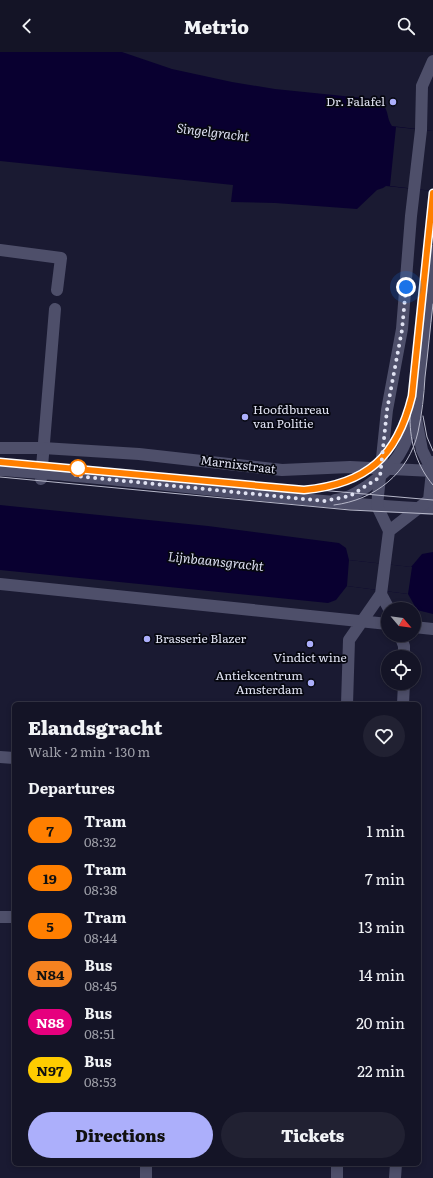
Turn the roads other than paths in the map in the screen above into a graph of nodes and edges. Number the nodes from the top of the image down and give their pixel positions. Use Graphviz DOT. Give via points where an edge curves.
graph roads {
  1 [pos="433,61"];
  2 [pos="0,250"];
  3 [pos="433,251"];
  4 [pos="58,290"];
  5 [pos="55,309"];
  6 [pos="415,414"];
  7 [pos="0,448"];
  8 [pos="43,448"];
  9 [pos="433,469"];
  10 [pos="0,470"];
  11 [pos="383,472"];
  12 [pos="41,477"];
  13 [pos="324,501"];
  14 [pos="377,506"];
  15 [pos="416,508"];
  16 [pos="433,509"];
  17 [pos="389,531"];
  18 [pos="0,584"];
  19 [pos="381,594"];
  20 [pos="385,602"];
  21 [pos="361,621"];
  22 [pos="381,623"];
  23 [pos="421,628"];
  24 [pos="433,629"];
  25 [pos="404,690"];
  26 [pos="347,702"];
  27 [pos="404,702"];
  28 [pos="0,757"];
  29 [pos="12,758"];
  30 [pos="0,917"];
  31 [pos="12,918"];
  32 [pos="146,1166"];
  33 [pos="337,1166"];
  34 [pos="396,1166"];
  35 [pos="146,1178"];
  36 [pos="337,1178"];
  37 [pos="396,1178"];
  1 -- 11 [label="street" via="422,86 421,130 402,330 387,410"];
  2 -- 4 [label="street" via="61,258"];
  3 -- 6 [label="street"];
  5 -- 8 [label="street"];
  6 -- 9 [label="street" via="422,450"];
  6 -- 11 [label="street" via="403,450"];
  7 -- 8 [label="street, Marnixstraat"];
  8 -- 11 [label="street, Marnixstraat" via="139,454 282,470 350,468"];
  8 -- 12 [label="street"];
  9 -- 11 [label="street, Marnixstraat"];
  9 -- 15 [label="street" via="429,500"];
  10 -- 12 [label="street"];
  11 -- 13 [label="street" via="350,496"];
  11 -- 14 [label="street"];
  12 -- 13 [label="street"];
  13 -- 14 [label="street"];
  14 -- 15 [label="street"];
  14 -- 17 [label="street"];
  15 -- 16 [label="street"];
  15 -- 17 [label="street"];
  17 -- 19 [label="street"];
  18 -- 21 [label="street"];
  19 -- 20 [label="street"];
  19 -- 21 [label="street"];
  21 -- 22 [label="street"];
  21 -- 26 [label="street" via="349,640"];
  23 -- 24 [label="street"];
  25 -- 27 [label="street"];
  28 -- 29 [label="street"];
  30 -- 31 [label="street"];
  32 -- 35 [label="street"];
  33 -- 36 [label="street"];
  34 -- 37 [label="street"];
}
